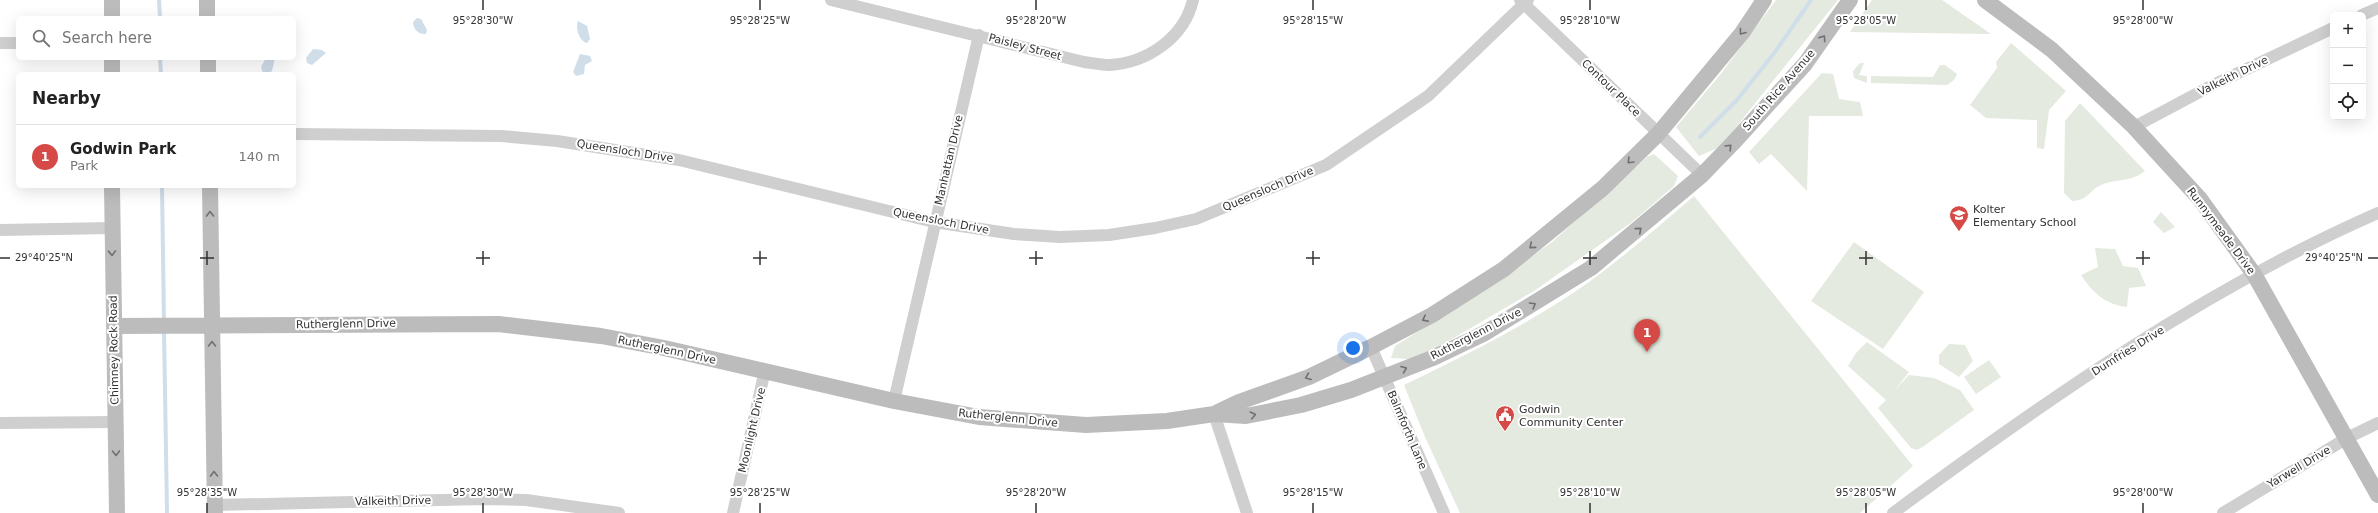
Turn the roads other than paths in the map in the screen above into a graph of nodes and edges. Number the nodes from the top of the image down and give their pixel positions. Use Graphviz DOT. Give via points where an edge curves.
graph roads {
  1 [pos="112,0"];
  2 [pos="207,0"];
  3 [pos="831,0"];
  4 [pos="1193,0"];
  5 [pos="1764,0"];
  6 [pos="1850,0"];
  7 [pos="1985,0"];
  8 [pos="1524,1"];
  9 [pos="2378,8"];
  10 [pos="2366,13"];
  11 [pos="112,16"];
  12 [pos="207,16"];
  13 [pos="2330,29"];
  14 [pos="979,35"];
  15 [pos="0,43"];
  16 [pos="16,43"];
  17 [pos="112,60"];
  18 [pos="208,60"];
  19 [pos="112,72"];
  20 [pos="208,72"];
  21 [pos="2134,127"];
  22 [pos="296,134"];
  23 [pos="1658,134"];
  24 [pos="1702,175"];
  25 [pos="112,188"];
  26 [pos="210,188"];
  27 [pos="2378,213"];
  28 [pos="934,222"];
  29 [pos="112,228"];
  30 [pos="0,230"];
  31 [pos="2254,274"];
  32 [pos="114,326"];
  33 [pos="212,326"];
  34 [pos="1371,347"];
  35 [pos="765,370"];
  36 [pos="1384,376"];
  37 [pos="894,401"];
  38 [pos="1214,414"];
  39 [pos="115,422"];
  40 [pos="0,423"];
  41 [pos="2378,423"];
  42 [pos="2347,438"];
  43 [pos="2378,495"];
  44 [pos="215,509"];
  45 [pos="117,513"];
  46 [pos="619,513"];
  47 [pos="733,513"];
  48 [pos="1247,513"];
  49 [pos="1444,513"];
  50 [pos="1893,513"];
  51 [pos="2223,513"];
  1 -- 11 [label="street"];
  2 -- 12 [label="street"];
  3 -- 14 [label="street, Paisley Street"];
  4 -- 14 [label="street, Paisley Street" via="1181,28 1167,42 1149,54 1109,65 1084,62"];
  5 -- 23 [label="street, one-way" via="1742,33"];
  24 -- 6 [label="street, South Rice Avenue, one-way" via="1805,64"];
  7 -- 21 [label="street, Runnymeade Drive" via="2052,50"];
  8 -- 23 [label="street, Contour Place"];
  8 -- 28 [label="street, Queensloch Drive" via="1428,96 1326,165 1196,219 1109,235 1060,237 1014,234"];
  9 -- 10 [label="street"];
  13 -- 21 [label="street, Valkeith Drive" via="2211,86"];
  14 -- 28 [label="street, Manhattan Drive"];
  15 -- 16 [label="street"];
  17 -- 19 [label="street"];
  18 -- 20 [label="street"];
  21 -- 31 [label="street, Runnymeade Drive" via="2200,199"];
  22 -- 28 [label="street, Queensloch Drive" via="501,136 610,148 679,160"];
  23 -- 24 [label="street, Contour Place"];
  23 -- 34 [label="street, Rutherglenn Drive, one-way" via="1603,188 1504,269 1432,316"];
  36 -- 24 [label="street, Rutherglenn Drive, one-way" via="1485,333 1564,286 1592,268"];
  25 -- 29 [label="street, Chimney Rock Road"];
  33 -- 26 [label="street, one-way"];
  27 -- 31 [label="street, Dumfries Drive"];
  28 -- 37 [label="street, Manhattan Drive"];
  29 -- 30 [label="street"];
  29 -- 32 [label="street, Chimney Rock Road, one-way"];
  31 -- 42 [label="street, Runnymeade Drive"];
  31 -- 50 [label="street, Dumfries Drive" via="2107,364"];
  32 -- 33 [label="street, Rutherglenn Drive"];
  32 -- 39 [label="street, Chimney Rock Road"];
  33 -- 35 [label="street, Rutherglenn Drive" via="498,324 601,336"];
  44 -- 33 [label="street, one-way"];
  34 -- 36 [label="street, Balmforth Lane"];
  34 -- 38 [label="street, Rutherglenn Drive, one-way" via="1309,377 1239,402"];
  35 -- 37 [label="street, Rutherglenn Drive"];
  35 -- 47 [label="street, Moonlight Drive"];
  38 -- 36 [label="street, Rutherglenn Drive, one-way" via="1246,416 1301,405 1350,390"];
  36 -- 49 [label="street, Balmforth Lane"];
  37 -- 38 [label="street, Rutherglenn Drive" via="979,417 1086,425 1167,421"];
  38 -- 48 [label="street"];
  39 -- 40 [label="street"];
  39 -- 45 [label="street, Chimney Rock Road, one-way"];
  41 -- 42 [label="street, Yarwell Drive"];
  42 -- 43 [label="street, Runnymeade Drive"];
  42 -- 51 [label="street, Yarwell Drive"];
  44 -- 46 [label="street, Valkeith Drive" via="526,500"];
}
